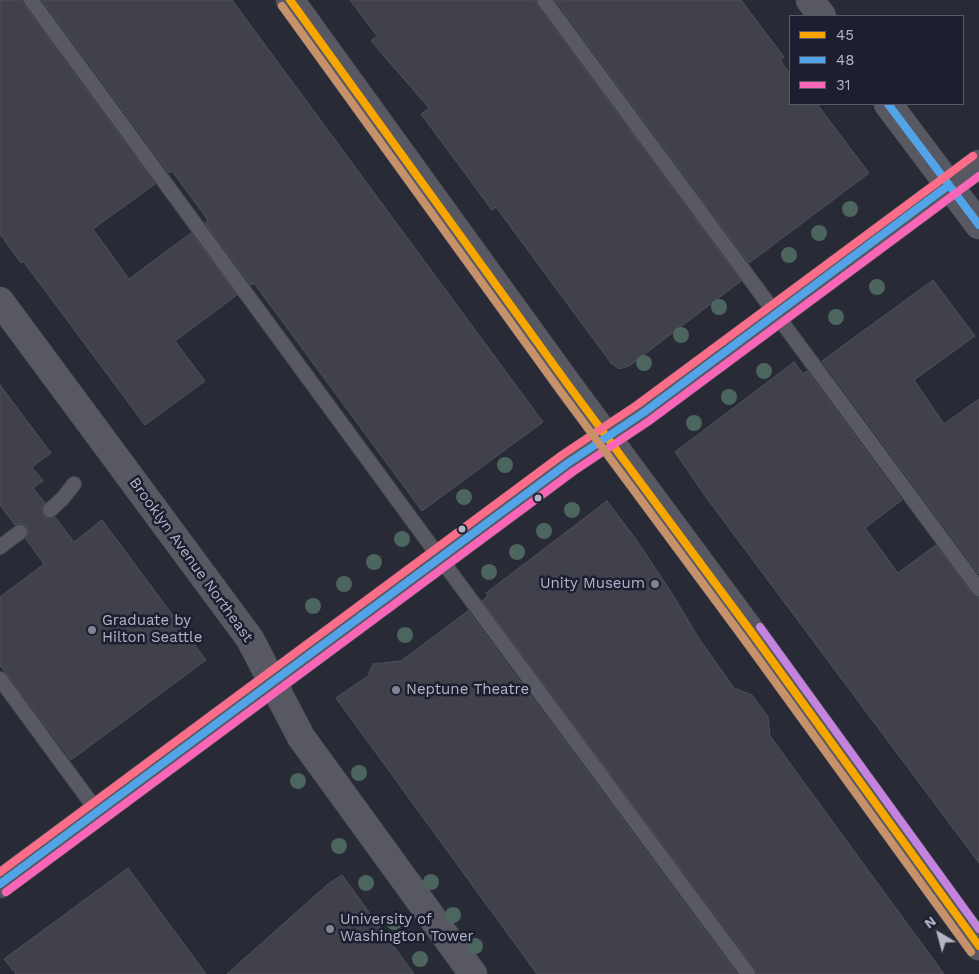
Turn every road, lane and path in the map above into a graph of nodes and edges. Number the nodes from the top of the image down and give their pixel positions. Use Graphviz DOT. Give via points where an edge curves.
graph roads {
  1 [pos="31,0"];
  2 [pos="290,0"];
  3 [pos="544,0"];
  4 [pos="810,0"];
  5 [pos="821,15"];
  6 [pos="889,105"];
  7 [pos="979,164"];
  8 [pos="949,186"];
  9 [pos="979,225"];
  10 [pos="0,301"];
  11 [pos="776,314"];
  12 [pos="607,437"];
  13 [pos="74,484"];
  14 [pos="50,510"];
  15 [pos="20,532"];
  16 [pos="0,546"];
  17 [pos="440,558"];
  18 [pos="979,589"];
  19 [pos="0,679"];
  20 [pos="272,682"];
  21 [pos="97,811"];
  22 [pos="0,884"];
  23 [pos="979,946"];
  24 [pos="473,974"];
  25 [pos="748,974"];
  1 -- 17 [label="lane"];
  2 -- 12 [label="street"];
  3 -- 11 [label="lane"];
  4 -- 5 [label="street"];
  6 -- 8 [label="street"];
  7 -- 8 [label="street"];
  8 -- 9 [label="street"];
  8 -- 11 [label="street"];
  10 -- 20 [label="street, Brooklyn Avenue Northeast" via="250,639"];
  11 -- 12 [label="street"];
  11 -- 18 [label="lane"];
  12 -- 17 [label="street"];
  12 -- 23 [label="street"];
  13 -- 14 [label="lane"];
  15 -- 16 [label="lane"];
  17 -- 20 [label="street"];
  17 -- 25 [label="lane"];
  19 -- 21 [label="lane"];
  20 -- 21 [label="street"];
  20 -- 24 [label="street, Brooklyn Avenue Northeast" via="301,737"];
  21 -- 22 [label="street"];
}
